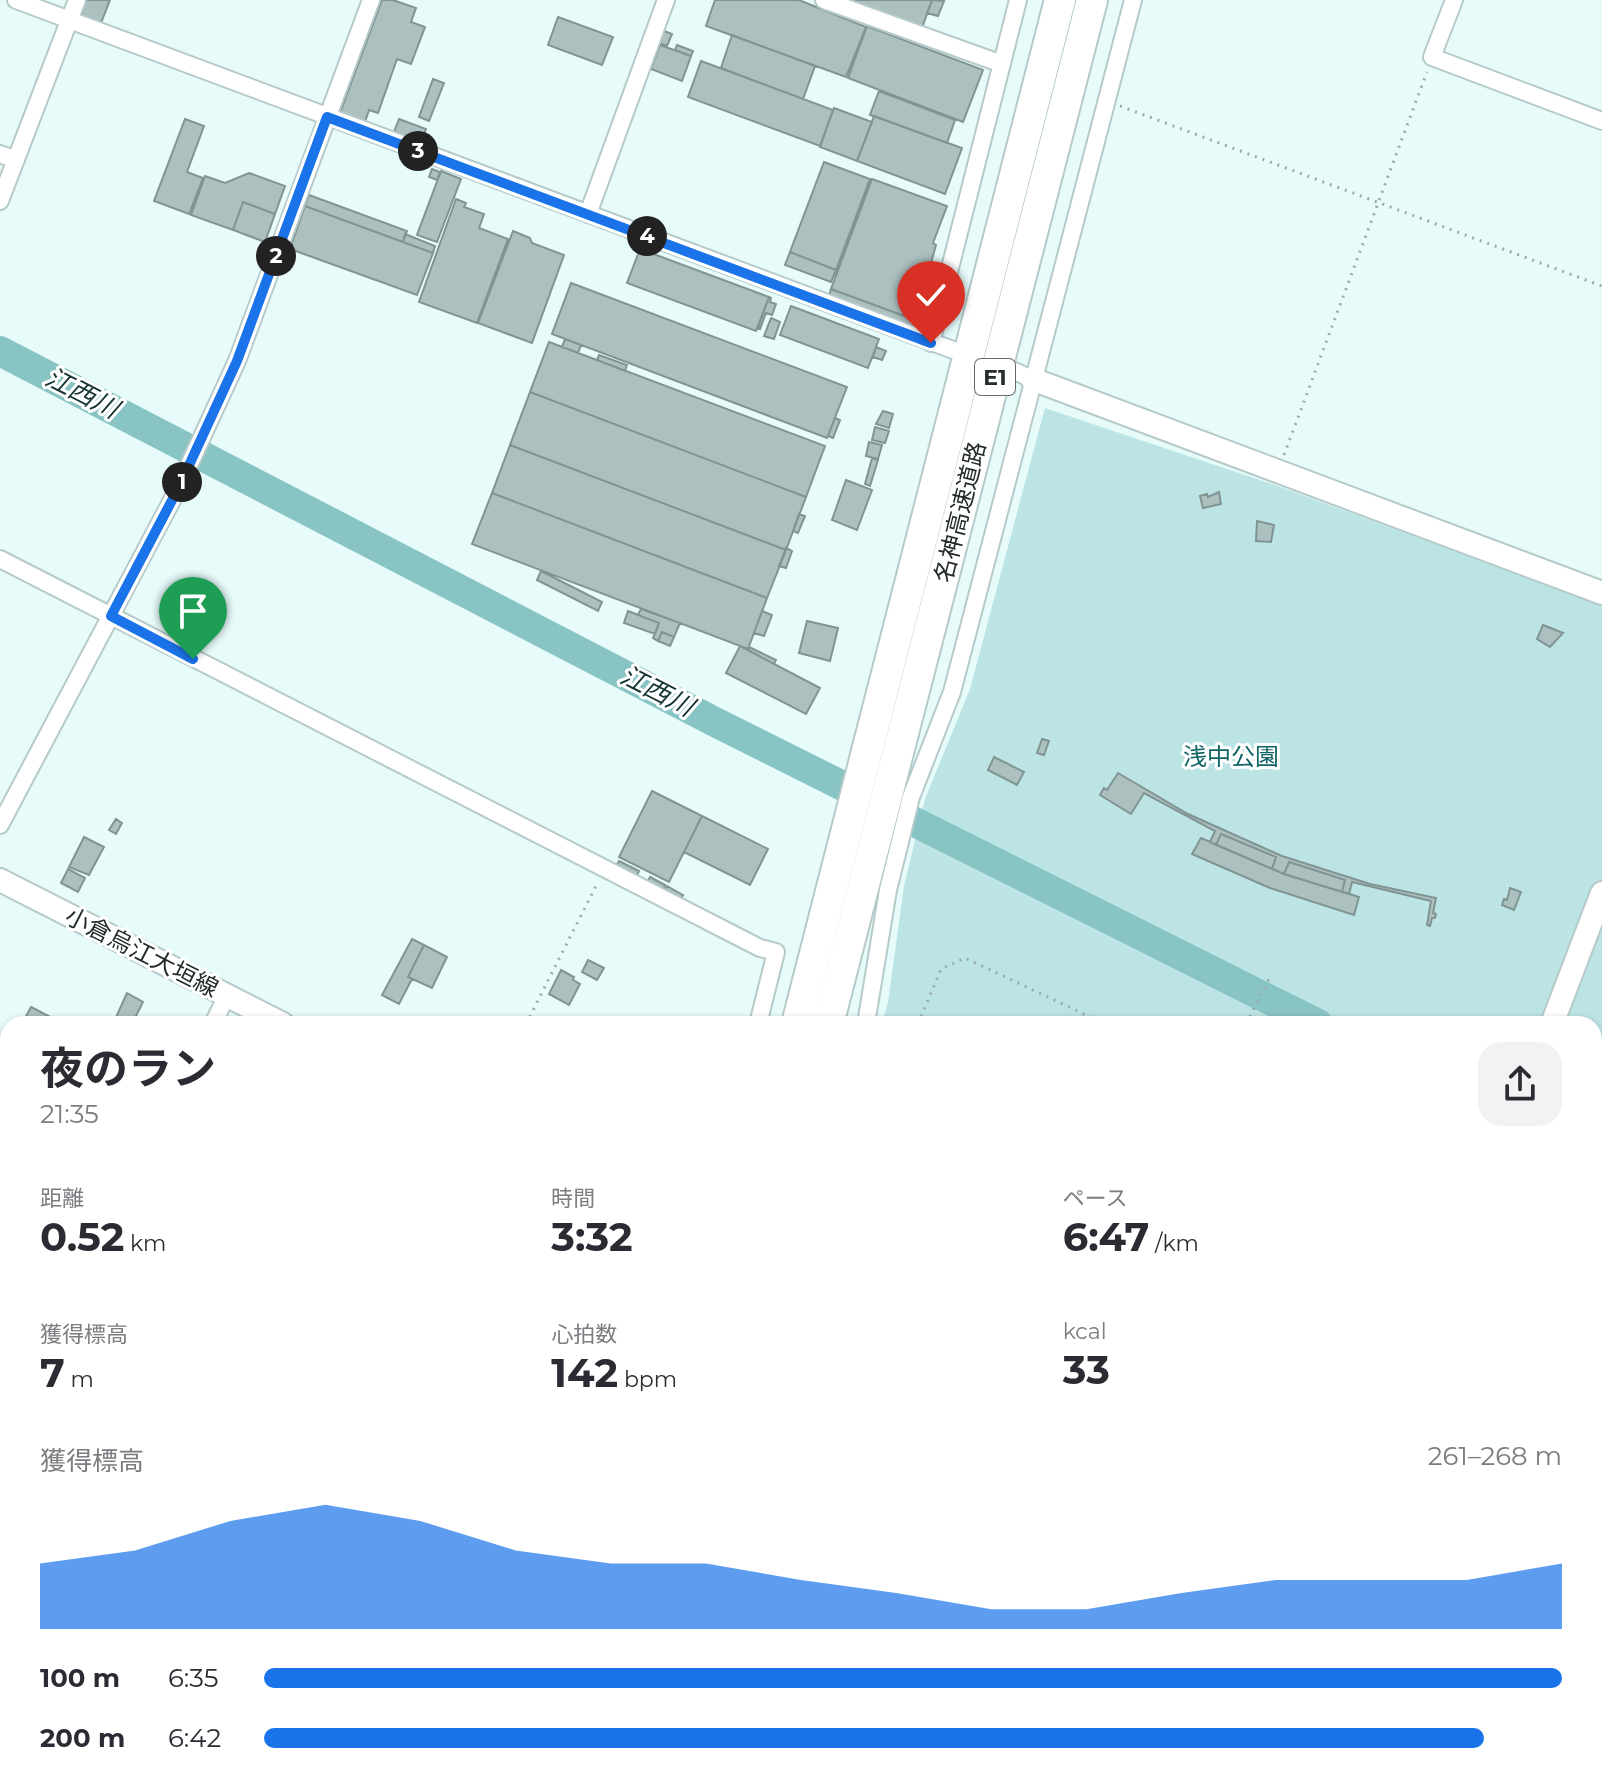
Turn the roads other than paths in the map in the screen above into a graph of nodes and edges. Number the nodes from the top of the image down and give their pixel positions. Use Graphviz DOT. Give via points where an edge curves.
graph roads {
  1 [pos="16,0"];
  2 [pos="77,0"];
  3 [pos="371,0"];
  4 [pos="666,0"];
  5 [pos="824,0"];
  6 [pos="1018,0"];
  7 [pos="1060,0"];
  8 [pos="1092,0"];
  9 [pos="1133,0"];
  10 [pos="1454,0"];
  11 [pos="70,20"];
  12 [pos="1002,64"];
  13 [pos="327,117"];
  14 [pos="1602,121"];
  15 [pos="8,157"];
  16 [pos="0,201"];
  17 [pos="588,214"];
  18 [pos="931,343"];
  19 [pos="953,350"];
  20 [pos="1022,374"];
  21 [pos="0,559"];
  22 [pos="1602,593"];
  23 [pos="111,616"];
  24 [pos="883,752"];
  25 [pos="0,825"];
  26 [pos="0,880"];
  27 [pos="876,889"];
  28 [pos="1602,893"];
  29 [pos="227,995"];
  30 [pos="217,1016"];
  31 [pos="268,1016"];
  32 [pos="760,1016"];
  33 [pos="799,1016"];
  34 [pos="831,1016"];
  35 [pos="867,1016"];
  36 [pos="1555,1016"];
  1 -- 11 [label="street"];
  2 -- 11 [label="street"];
  3 -- 13 [label="street"];
  4 -- 17 [label="street"];
  5 -- 12 [label="street"];
  6 -- 12 [label="street"];
  7 -- 24 [label="highway, 名神高速道路 / E1"];
  8 -- 24 [label="highway, 名神高速道路 / E1"];
  9 -- 20 [label="street"];
  10 -- 14 [label="street" via="1432,57"];
  11 -- 13 [label="street"];
  11 -- 15 [label="street"];
  12 -- 18 [label="street"];
  13 -- 17 [label="street"];
  13 -- 23 [label="street" via="237,361"];
  15 -- 16 [label="street"];
  17 -- 18 [label="street"];
  18 -- 19 [label="street"];
  20 -- 22 [label="street"];
  20 -- 27 [label="street" via="952,692"];
  21 -- 23 [label="street"];
  23 -- 25 [label="street"];
  23 -- 32 [label="street" via="604,870 776,952"];
  24 -- 27 [label="highway, 名神高速道路 / E1"];
  24 -- 33 [label="highway, 名神高速道路 / E1" via="836,875"];
  26 -- 29 [label="street, 小倉烏江大垣線"];
  27 -- 34 [label="highway, 名神高速道路 / E1"];
  27 -- 35 [label="street"];
  28 -- 36 [label="street"];
  29 -- 30 [label="street"];
  29 -- 31 [label="street, 小倉烏江大垣線"];
}
